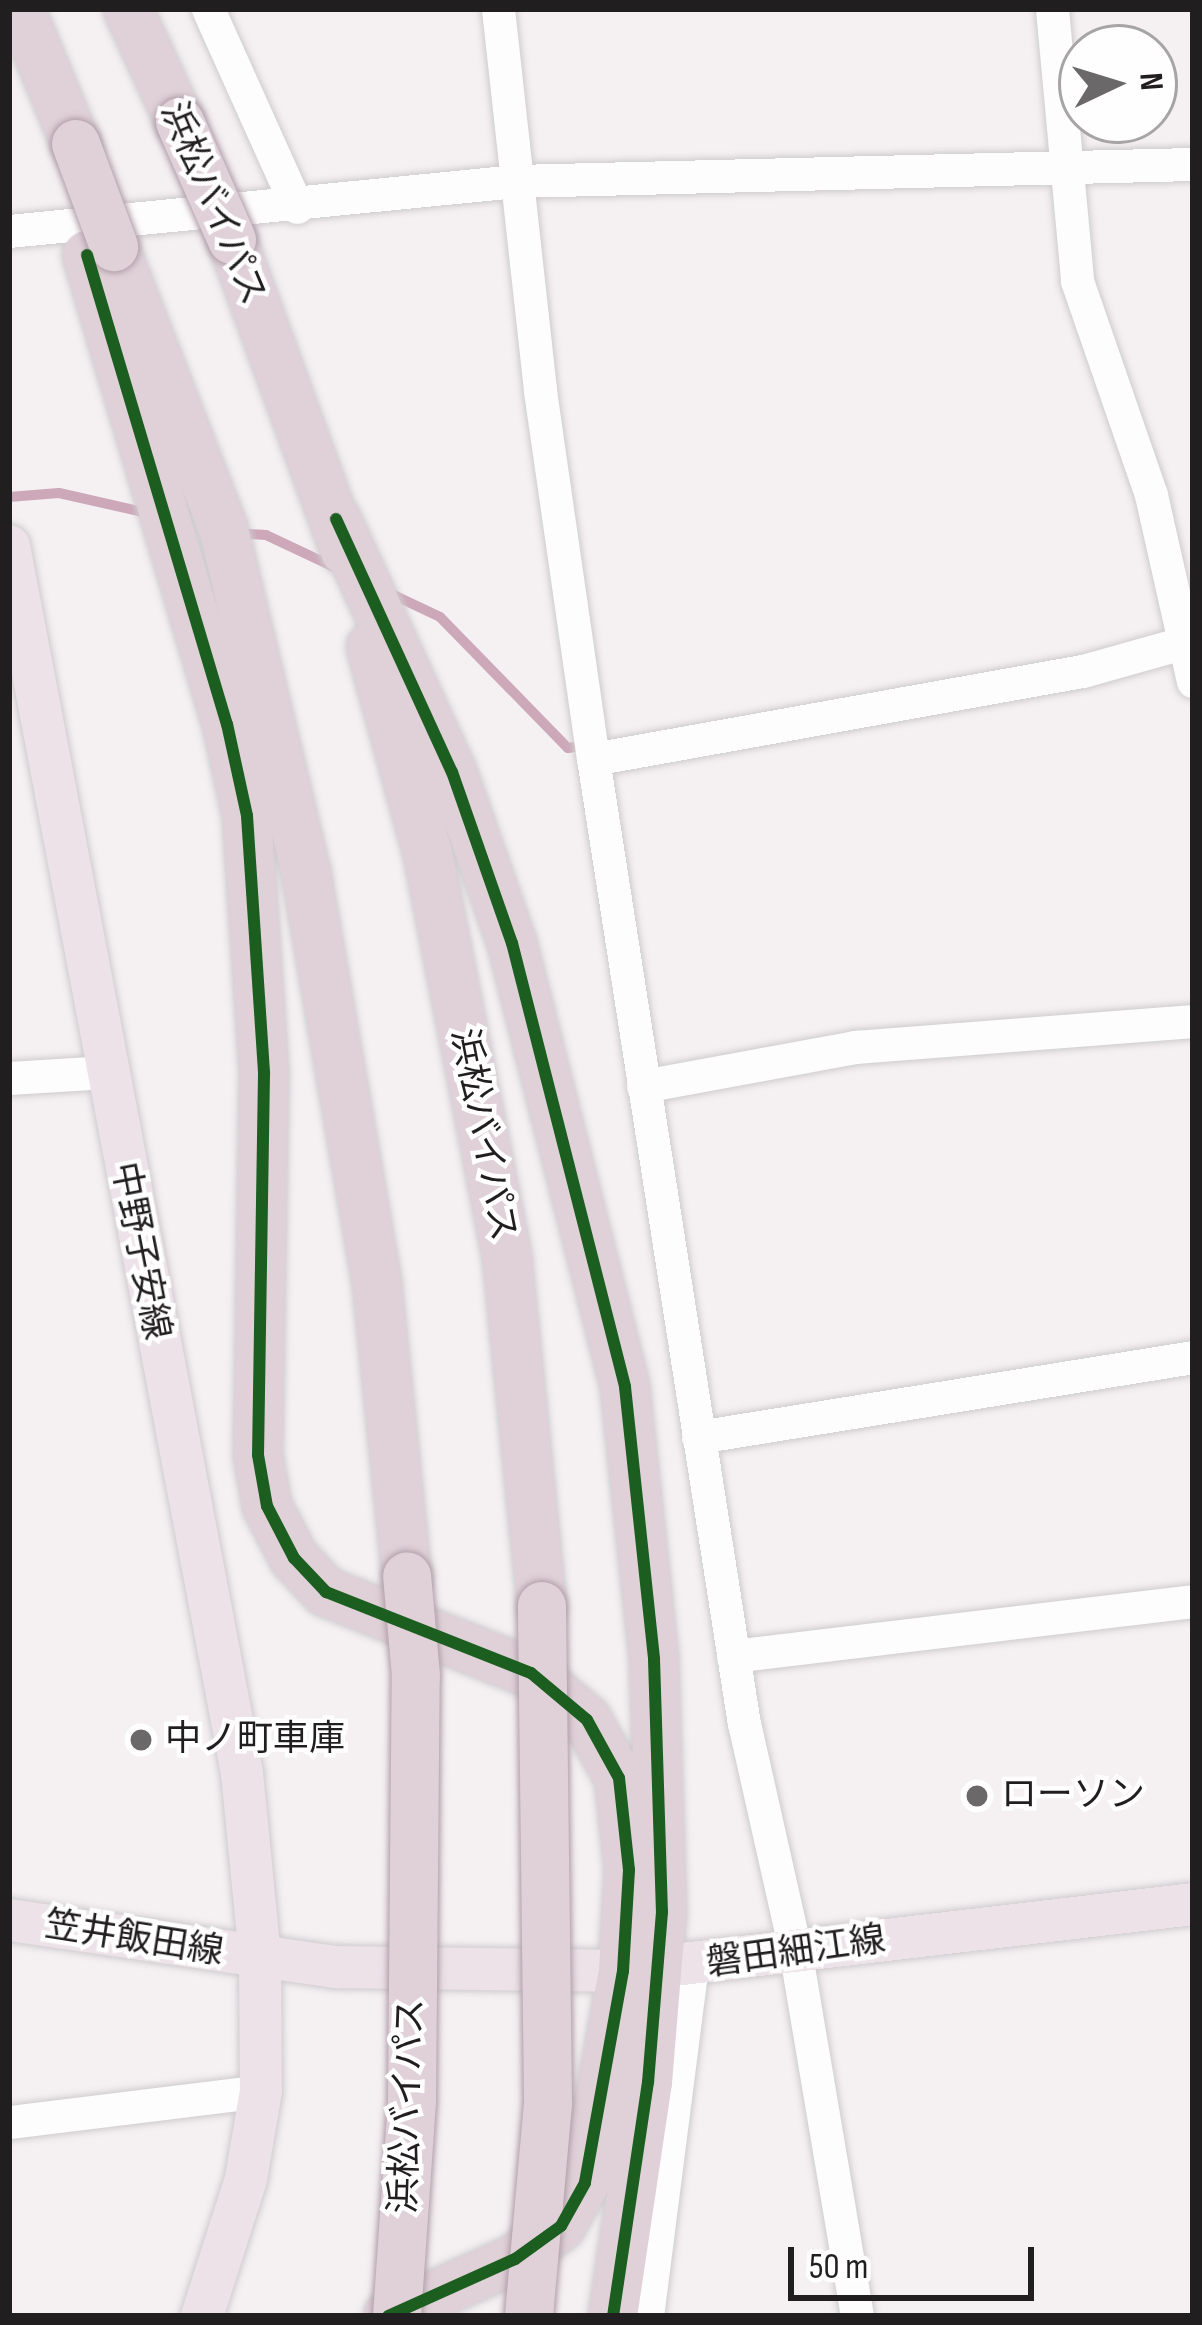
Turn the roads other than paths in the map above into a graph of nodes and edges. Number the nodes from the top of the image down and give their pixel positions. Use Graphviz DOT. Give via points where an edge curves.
graph roads {
  1 [pos="128,9"];
  2 [pos="208,9"];
  3 [pos="498,9"];
  4 [pos="1052,9"];
  5 [pos="26,24"];
  6 [pos="1193,164"];
  7 [pos="1065,167"];
  8 [pos="516,181"];
  9 [pos="297,206"];
  10 [pos="9,231"];
  11 [pos="100,251"];
  12 [pos="336,519"];
  13 [pos="9,546"];
  14 [pos="1191,641"];
  15 [pos="1193,681"];
  16 [pos="593,759"];
  17 [pos="1193,1021"];
  18 [pos="106,1072"];
  19 [pos="9,1078"];
  20 [pos="644,1086"];
  21 [pos="1193,1357"];
  22 [pos="698,1437"];
  23 [pos="1193,1601"];
  24 [pos="733,1656"];
  25 [pos="1193,1904"];
  26 [pos="9,1920"];
  27 [pos="796,1954"];
  28 [pos="260,1958"];
  29 [pos="658,1969"];
  30 [pos="261,2091"];
  31 [pos="9,2122"];
  32 [pos="202,2316"];
  33 [pos="392,2316"];
  34 [pos="529,2316"];
  35 [pos="614,2316"];
  36 [pos="647,2316"];
  37 [pos="857,2316"];
  1 -- 12 [label="highway, 浜松バイパス, bridge" via="232,240"];
  2 -- 9 [label="street"];
  3 -- 8 [label="street"];
  4 -- 7 [label="street"];
  5 -- 11 [label="highway"];
  6 -- 7 [label="street"];
  7 -- 8 [label="street"];
  7 -- 14 [label="street" via="1077,281 1151,494"];
  8 -- 9 [label="street"];
  8 -- 16 [label="street"];
  9 -- 10 [label="street"];
  11 -- 29 [label="highway" via="247,816 264,1074 258,1455 267,1506 293,1558 326,1592 531,1672 587,1720 619,1778 629,1870"];
  11 -- 33 [label="highway, 浜松バイパス, bridge" via="224,531 307,878 377,1283 416,1676 412,2102"];
  12 -- 29 [label="highway" via="452,772 512,943 625,1387 654,1658"];
  12 -- 34 [label="highway, 浜松バイパス, bridge" via="428,854 507,1256 542,1606 548,2102"];
  13 -- 18 [label="main road, 中野子安線"];
  14 -- 15 [label="street"];
  14 -- 16 [label="street" via="1083,670"];
  16 -- 20 [label="street"];
  17 -- 20 [label="street" via="855,1047"];
  18 -- 19 [label="street"];
  18 -- 28 [label="main road, 中野子安線" via="213,1605 242,1773"];
  20 -- 22 [label="street"];
  21 -- 22 [label="street"];
  22 -- 24 [label="street"];
  23 -- 24 [label="street"];
  24 -- 27 [label="street"];
  25 -- 27 [label="main road, 磐田細江線"];
  26 -- 28 [label="main road, 笠井飯田線"];
  27 -- 29 [label="main road, 磐田細江線"];
  27 -- 37 [label="street"];
  28 -- 29 [label="main road, 磐田細江線"];
  28 -- 30 [label="main road"];
  29 -- 33 [label="highway" via="585,2183 561,2226 515,2259"];
  29 -- 35 [label="highway"];
  29 -- 36 [label="street"];
  30 -- 31 [label="street"];
  30 -- 32 [label="main road" via="246,2179"];
}
